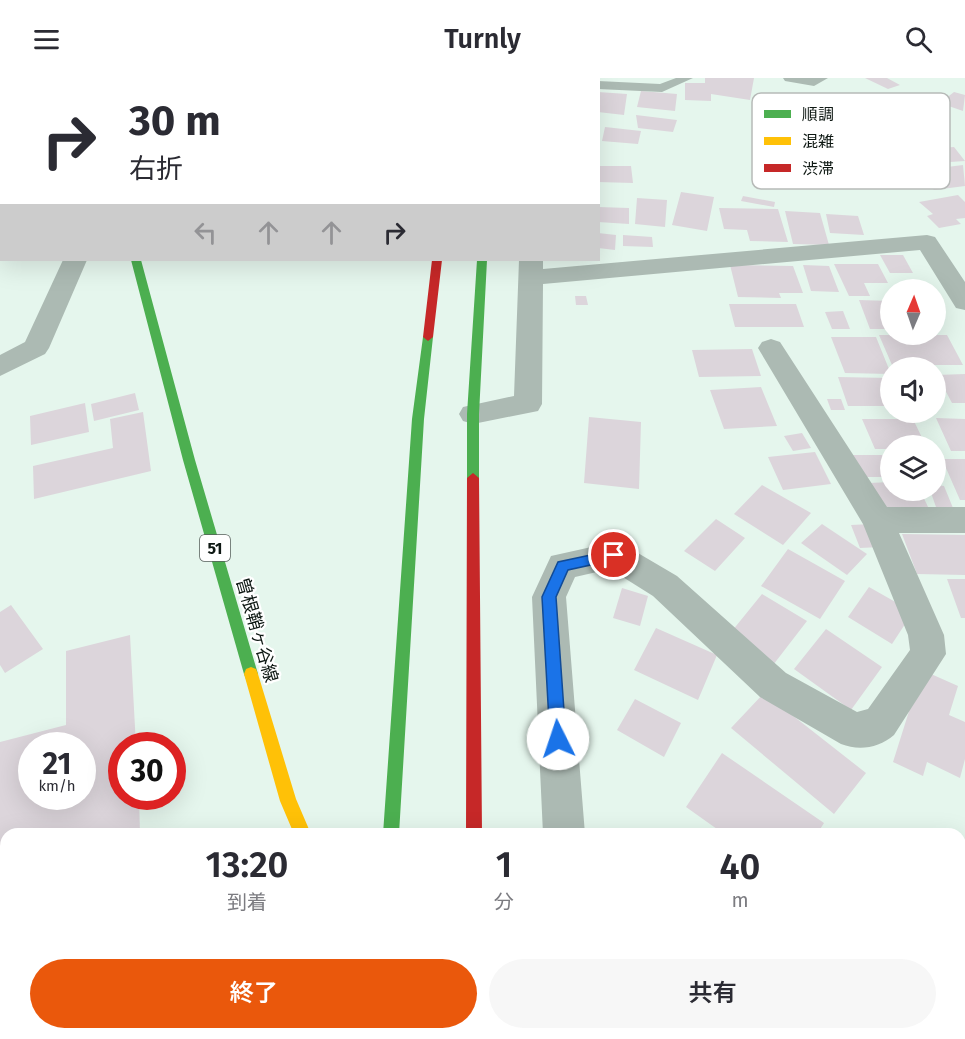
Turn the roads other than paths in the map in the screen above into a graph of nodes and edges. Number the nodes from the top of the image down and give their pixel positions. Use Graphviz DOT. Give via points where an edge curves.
graph roads {
  1 [pos="687,78"];
  2 [pos="789,78"];
  3 [pos="822,78"];
  4 [pos="600,85"];
  5 [pos="75,261"];
  6 [pos="136,261"];
  7 [pos="437,261"];
  8 [pos="482,261"];
  9 [pos="531,269"];
  10 [pos="965,302"];
  11 [pos="771,348"];
  12 [pos="0,367"];
  13 [pos="473,414"];
  14 [pos="878,520"];
  15 [pos="965,520"];
  16 [pos="300,828"];
  17 [pos="391,828"];
  18 [pos="474,828"];
  19 [pos="564,828"];
  1 -- 4 [label="lane" via="662,88"];
  2 -- 3 [label="lane" via="814,82"];
  5 -- 12 [label="street" via="36,348"];
  6 -- 16 [label="street, 曽根鞘ヶ谷線 / 51" via="189,460 288,801"];
  7 -- 17 [label="street" via="418,419"];
  8 -- 13 [label="street"];
  9 -- 10 [label="street" via="927,242"];
  9 -- 13 [label="street" via="528,404"];
  11 -- 14 [label="street"];
  13 -- 18 [label="street"];
  14 -- 15 [label="street"];
  14 -- 19 [label="street" via="926,635 928,654 881,722 874,728 854,731 773,686 666,586 614,555 563,566 549,597"];
}
